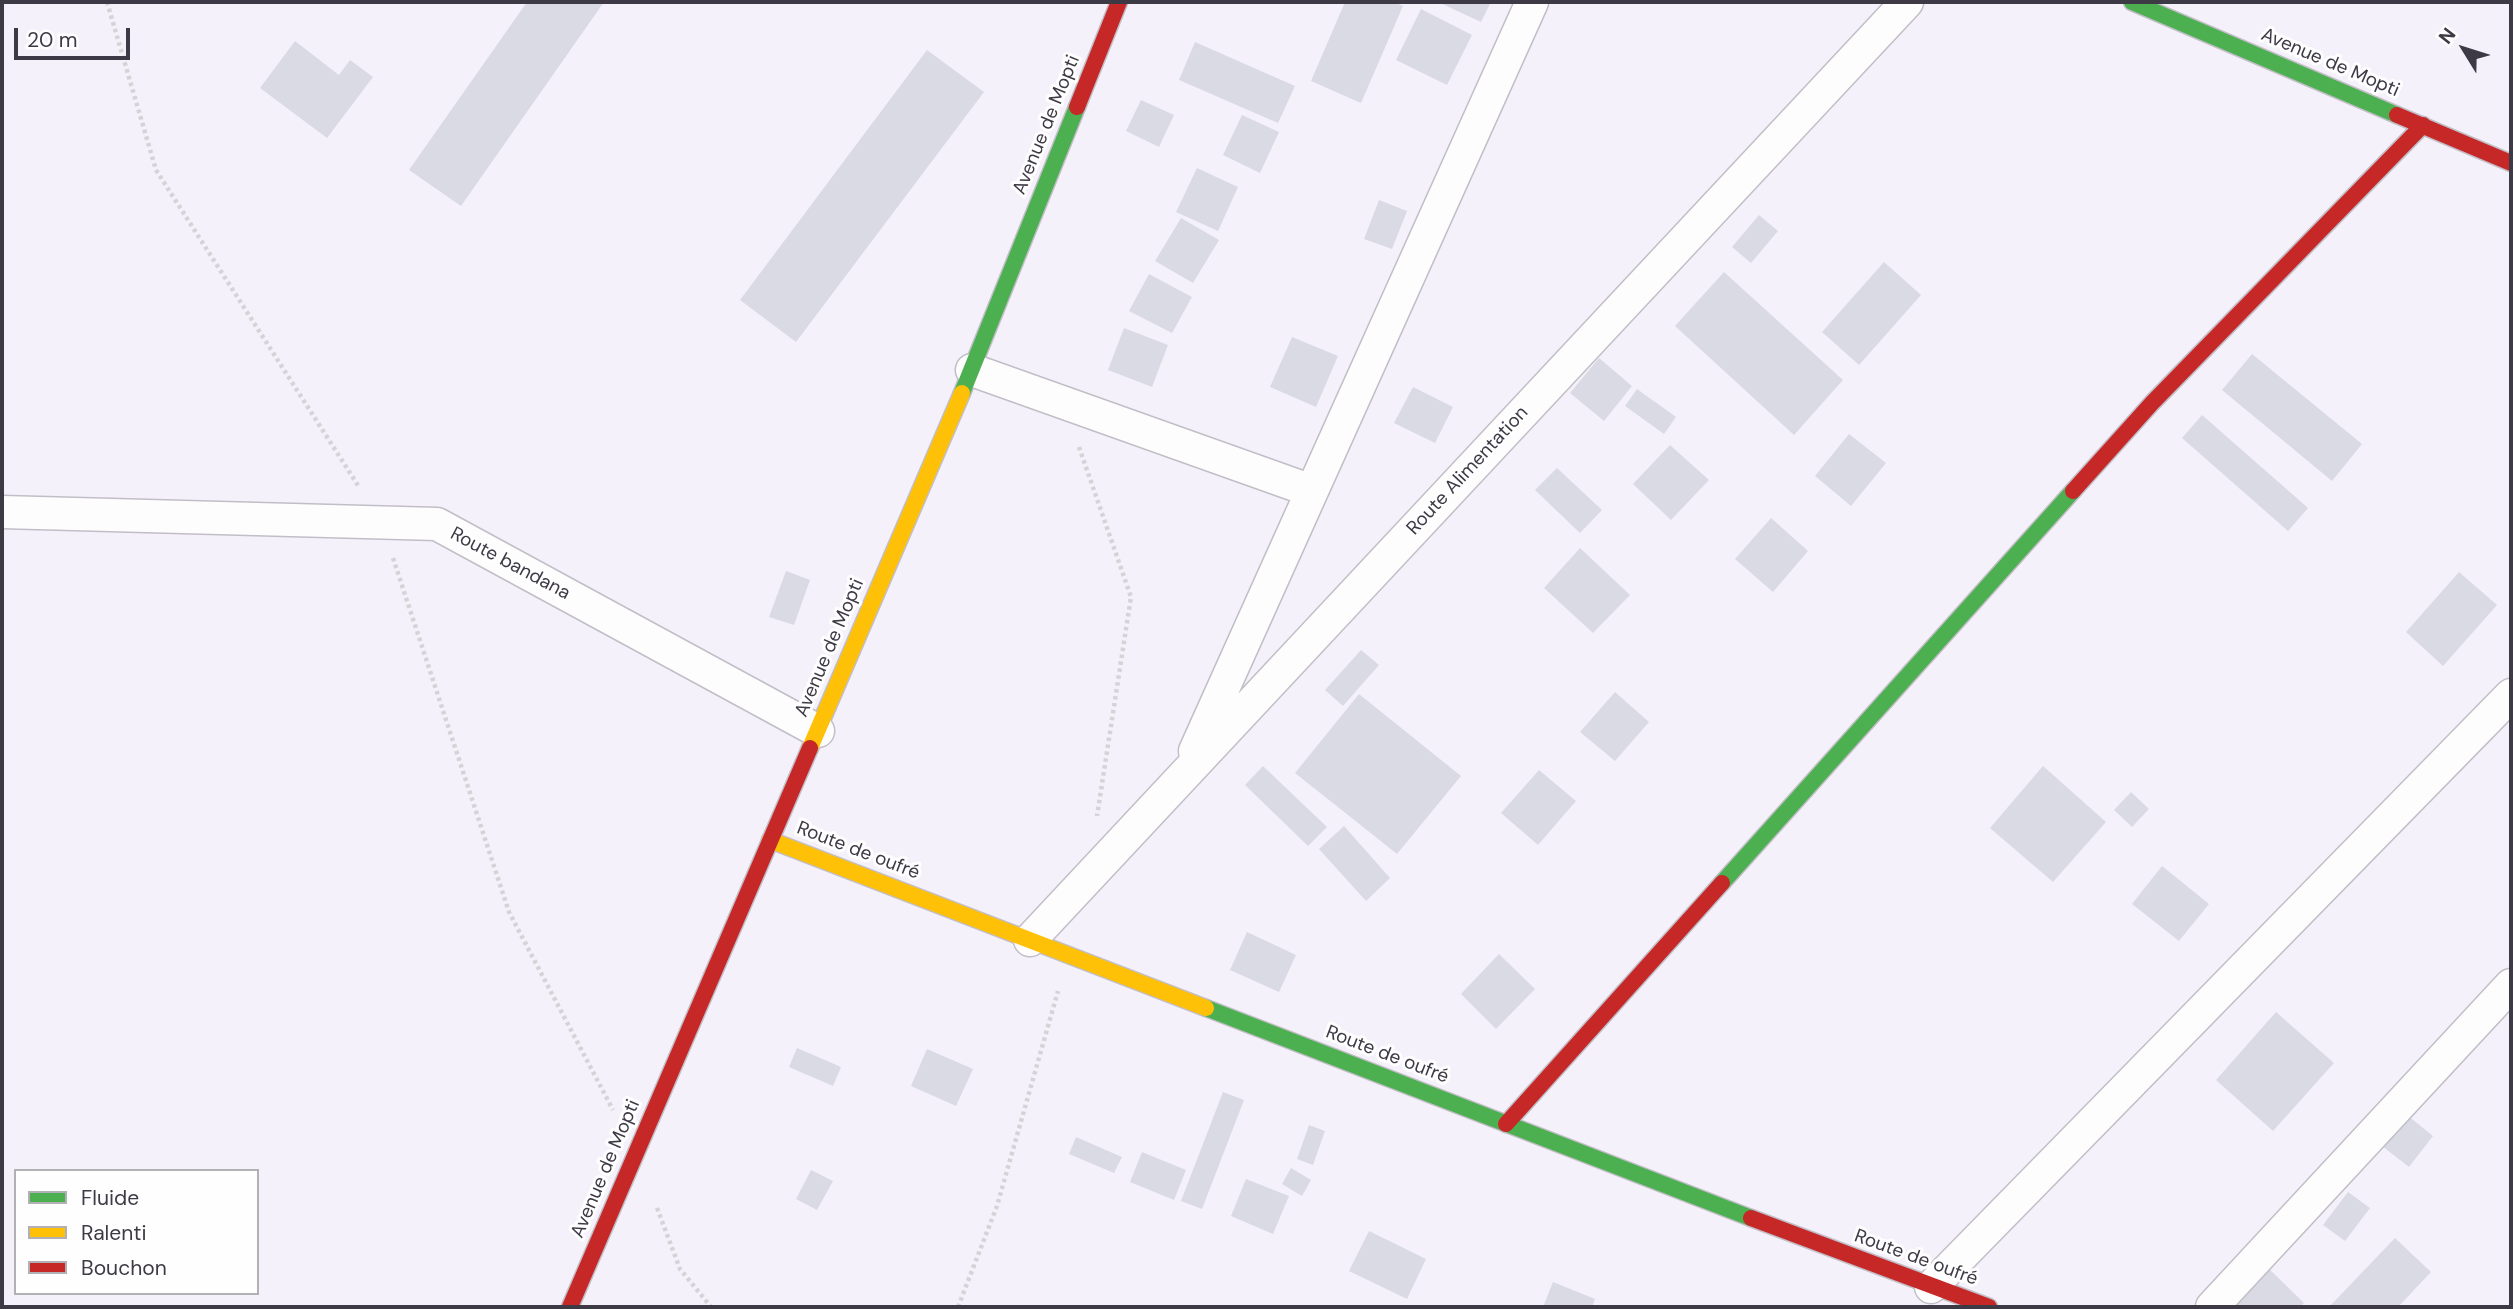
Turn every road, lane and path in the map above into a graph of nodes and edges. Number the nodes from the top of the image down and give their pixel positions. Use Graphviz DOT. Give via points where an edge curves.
graph roads {
  1 [pos="107,2"];
  2 [pos="1119,2"];
  3 [pos="1532,2"];
  4 [pos="1907,2"];
  5 [pos="2132,2"];
  6 [pos="2423,125"];
  7 [pos="2511,163"];
  8 [pos="972,370"];
  9 [pos="1312,491"];
  10 [pos="2,512"];
  11 [pos="382,523"];
  12 [pos="2511,695"];
  13 [pos="818,731"];
  14 [pos="1184,775"];
  15 [pos="771,840"];
  16 [pos="1030,940"];
  17 [pos="2511,985"];
  18 [pos="1506,1124"];
  19 [pos="636,1154"];
  20 [pos="656,1205"];
  21 [pos="1931,1287"];
  22 [pos="570,1307"];
  23 [pos="712,1307"];
  24 [pos="1989,1307"];
  25 [pos="2212,1307"];
  1 -- 11 [label="path" via="156,170"];
  2 -- 8 [label="street, Avenue de Mopti"];
  3 -- 9 [label="street"];
  4 -- 14 [label="street, Route Alimentation"];
  5 -- 6 [label="street, Avenue de Mopti"];
  6 -- 7 [label="street, Avenue de Mopti"];
  6 -- 18 [label="street" via="2152,403"];
  8 -- 9 [label="street"];
  8 -- 13 [label="street, Avenue de Mopti"];
  9 -- 14 [label="street"];
  10 -- 11 [label="street, Route bandana"];
  11 -- 13 [label="street, Route bandana" via="437,524"];
  11 -- 19 [label="path" via="509,912"];
  12 -- 21 [label="street"];
  13 -- 15 [label="street, Avenue de Mopti"];
  14 -- 16 [label="street, Route Alimentation"];
  15 -- 16 [label="street, Route de oufré"];
  15 -- 19 [label="street, Avenue de Mopti"];
  16 -- 18 [label="street, Route de oufré"];
  17 -- 25 [label="street"];
  18 -- 21 [label="street, Route de oufré"];
  19 -- 22 [label="street, Avenue de Mopti"];
  20 -- 23 [label="path" via="680,1269"];
  21 -- 24 [label="street, Route de oufré"];
}
